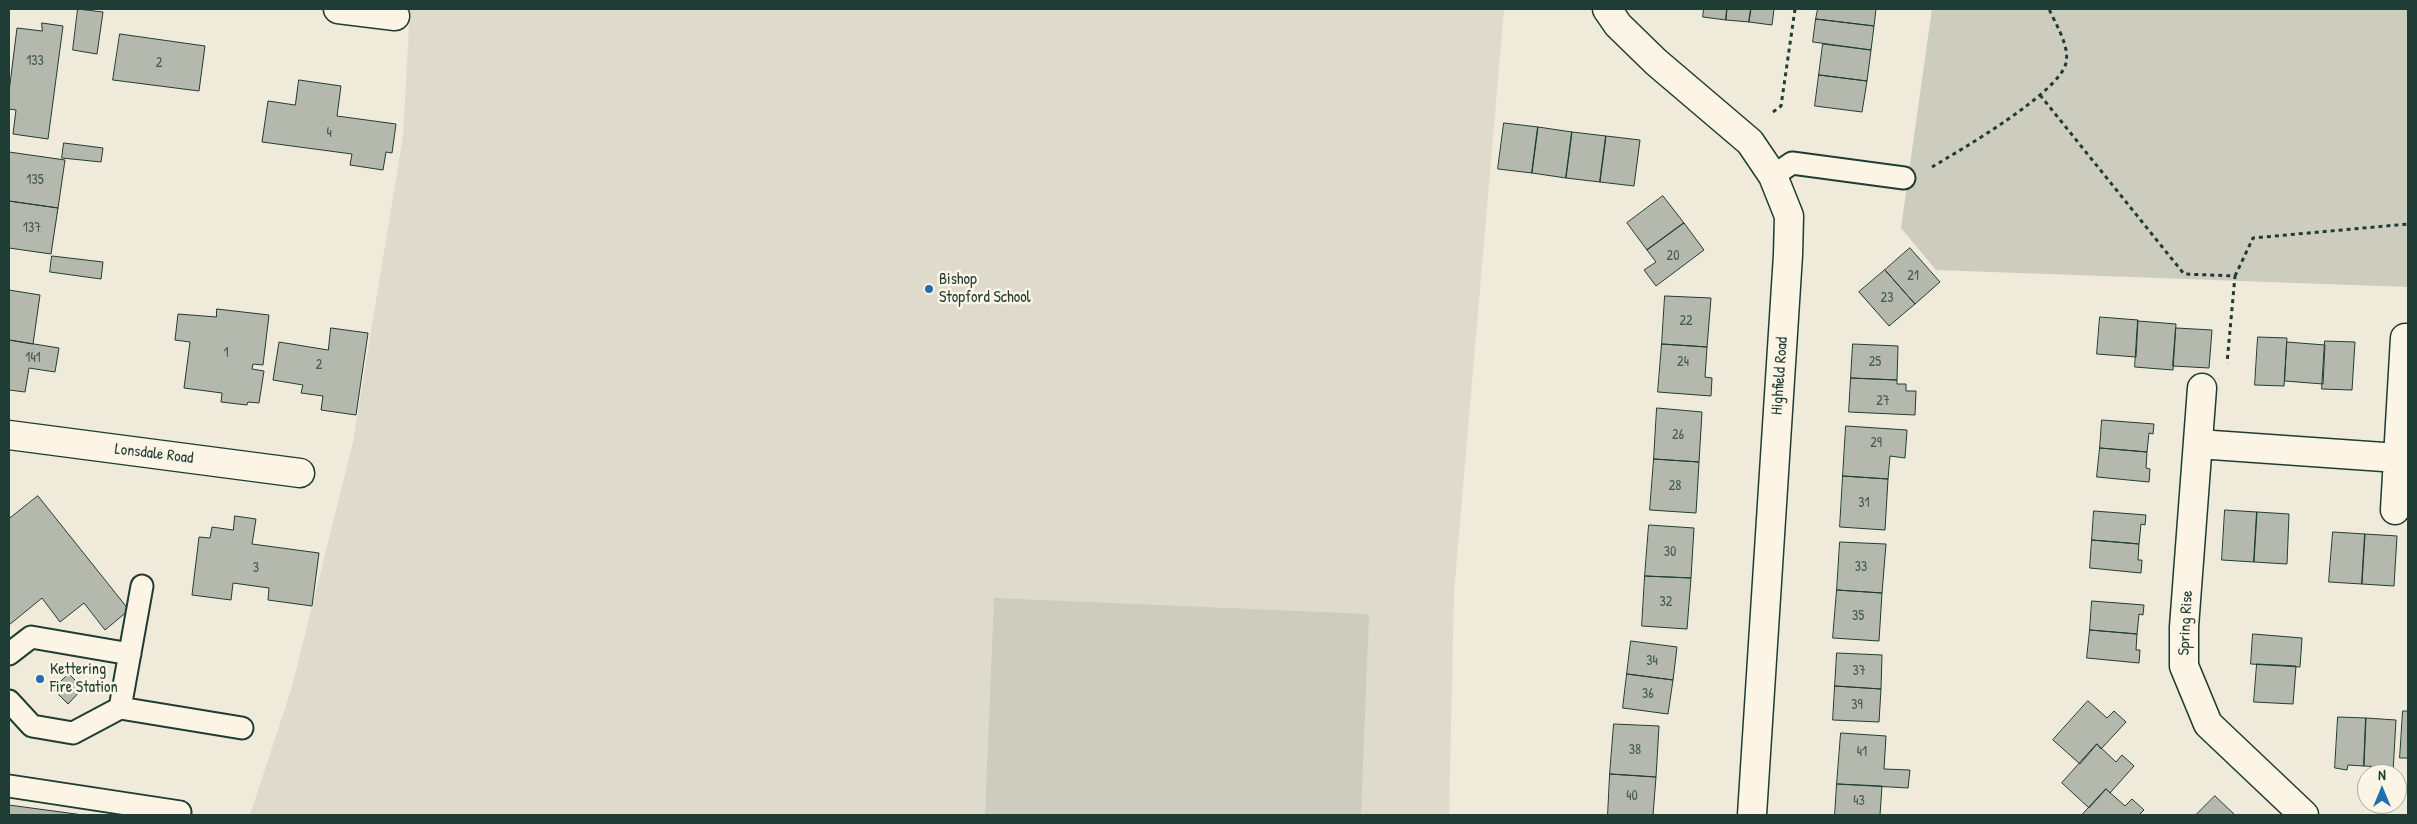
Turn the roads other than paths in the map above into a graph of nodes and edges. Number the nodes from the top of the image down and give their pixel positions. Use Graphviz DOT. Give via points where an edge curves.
graph roads {
  1 [pos="338,9"];
  2 [pos="1607,9"];
  3 [pos="395,16"];
  4 [pos="1773,176"];
  5 [pos="1904,178"];
  6 [pos="2405,338"];
  7 [pos="2202,388"];
  8 [pos="9,435"];
  9 [pos="2198,444"];
  10 [pos="2398,458"];
  11 [pos="300,473"];
  12 [pos="2395,510"];
  13 [pos="142,586"];
  14 [pos="9,654"];
  15 [pos="130,654"];
  16 [pos="9,701"];
  17 [pos="120,708"];
  18 [pos="242,728"];
  19 [pos="9,786"];
  20 [pos="180,812"];
  21 [pos="1752,815"];
  22 [pos="2304,815"];
  1 -- 3 [label="street"];
  2 -- 4 [label="street, Highfield Road" via="1618,25 1656,62 1750,142"];
  4 -- 5 [label="lane" via="1792,163"];
  4 -- 21 [label="street, Highfield Road" via="1788,216 1788,255"];
  6 -- 10 [label="street"];
  7 -- 9 [label="street, Spring Rise"];
  8 -- 11 [label="street, Lonsdale Road"];
  9 -- 10 [label="street"];
  9 -- 22 [label="street, Spring Rise" via="2184,666 2208,724"];
  10 -- 12 [label="street"];
  13 -- 15 [label="lane"];
  14 -- 15 [label="lane" via="31,637"];
  15 -- 17 [label="lane"];
  16 -- 17 [label="lane" via="32,726 73,733"];
  17 -- 18 [label="lane"];
  19 -- 20 [label="lane"];
}
